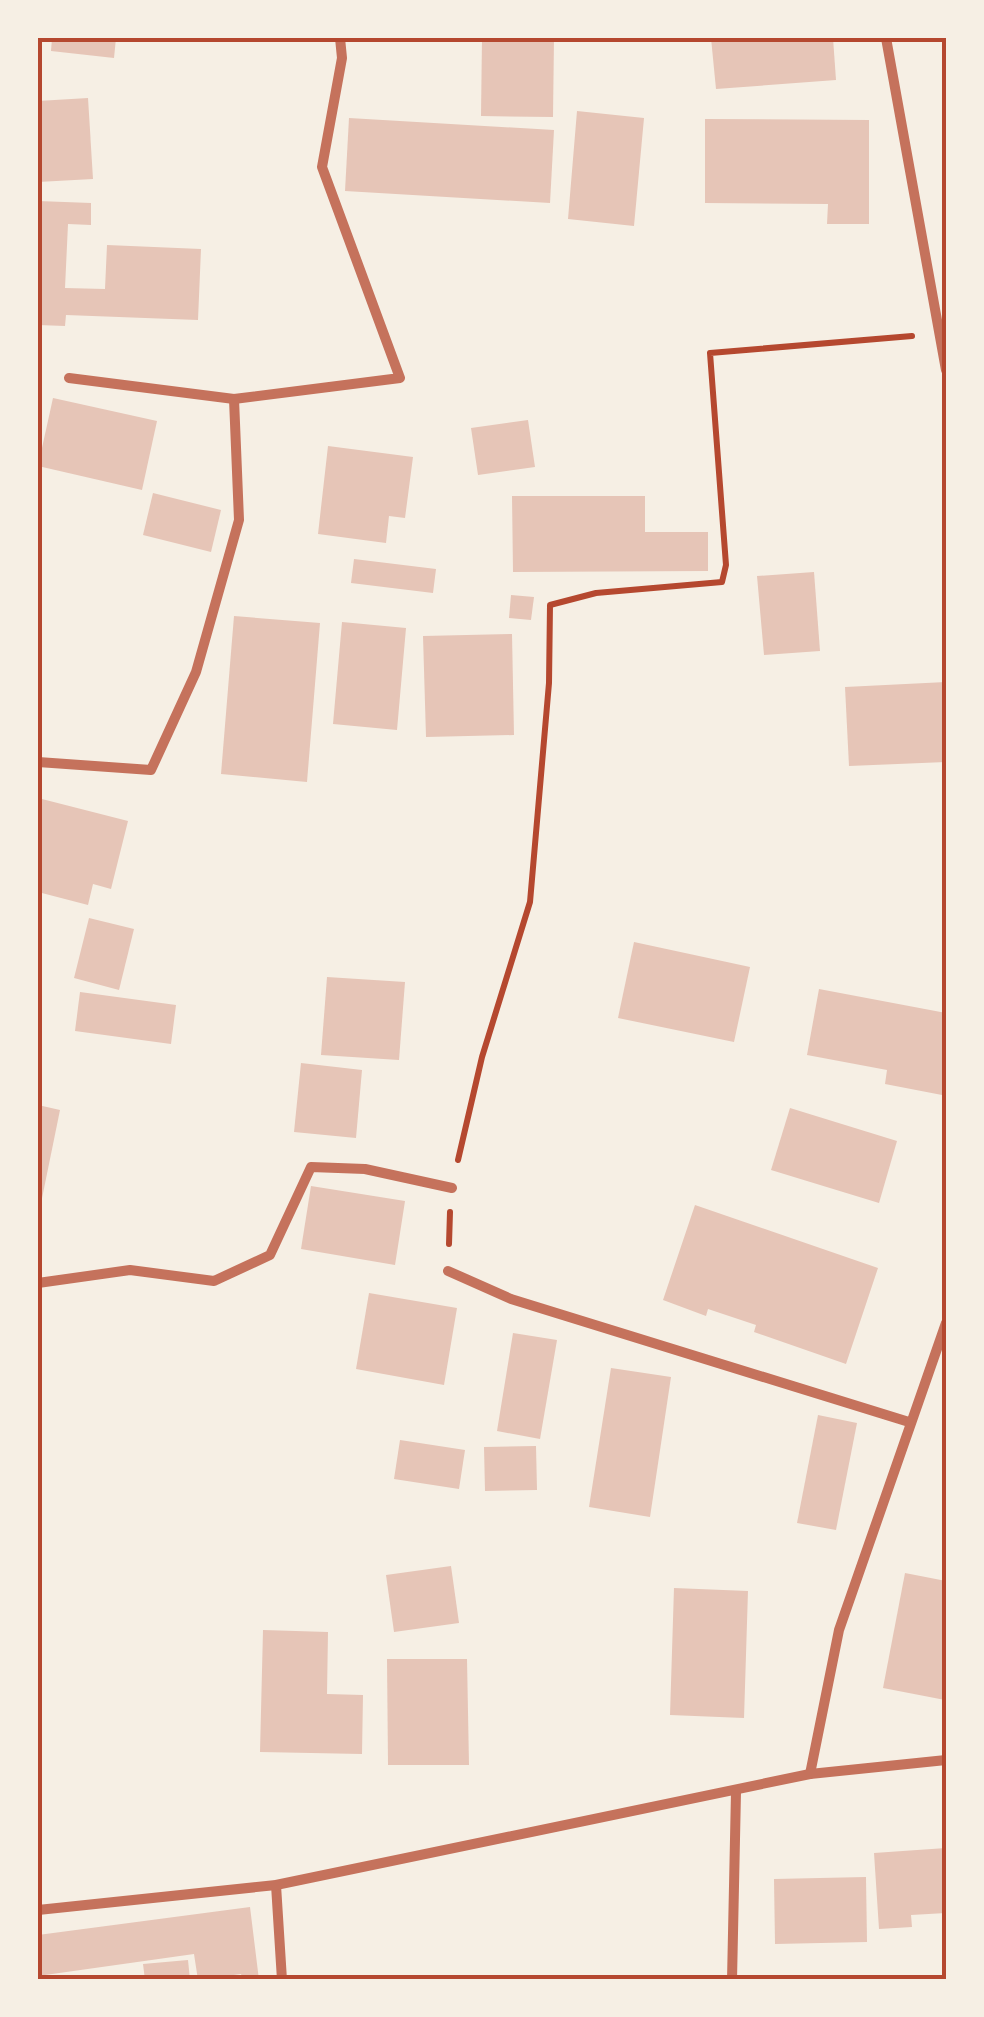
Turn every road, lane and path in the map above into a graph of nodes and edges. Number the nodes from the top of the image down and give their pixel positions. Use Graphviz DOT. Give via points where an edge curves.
graph roads {
  1 [pos="340,38"];
  2 [pos="886,38"];
  3 [pos="940,334"];
  4 [pos="946,370"];
  5 [pos="69,378"];
  6 [pos="234,399"];
  7 [pos="38,762"];
  8 [pos="452,1188"];
  9 [pos="448,1270"];
  10 [pos="38,1283"];
  11 [pos="946,1323"];
  12 [pos="909,1422"];
  13 [pos="946,1760"];
  14 [pos="810,1774"];
  15 [pos="736,1792"];
  16 [pos="276,1885"];
  17 [pos="38,1910"];
  18 [pos="282,1980"];
  19 [pos="732,1980"];
  1 -- 6 [label="street" via="322,167 400,378"];
  2 -- 3 [label="street"];
  3 -- 4 [label="street"];
  3 -- 8 [label="path" via="710,352 722,582 596,593 550,605 530,902 482,1056"];
  5 -- 6 [label="street"];
  6 -- 7 [label="street" via="239,520 196,672 151,770"];
  8 -- 9 [label="path"];
  8 -- 10 [label="street" via="366,1169 311,1166 270,1255 214,1282 130,1270"];
  9 -- 12 [label="street" via="511,1299"];
  11 -- 12 [label="street"];
  12 -- 14 [label="street" via="840,1630"];
  13 -- 14 [label="street"];
  14 -- 15 [label="street"];
  15 -- 16 [label="street"];
  15 -- 19 [label="street"];
  16 -- 17 [label="street"];
  16 -- 18 [label="street"];
}
